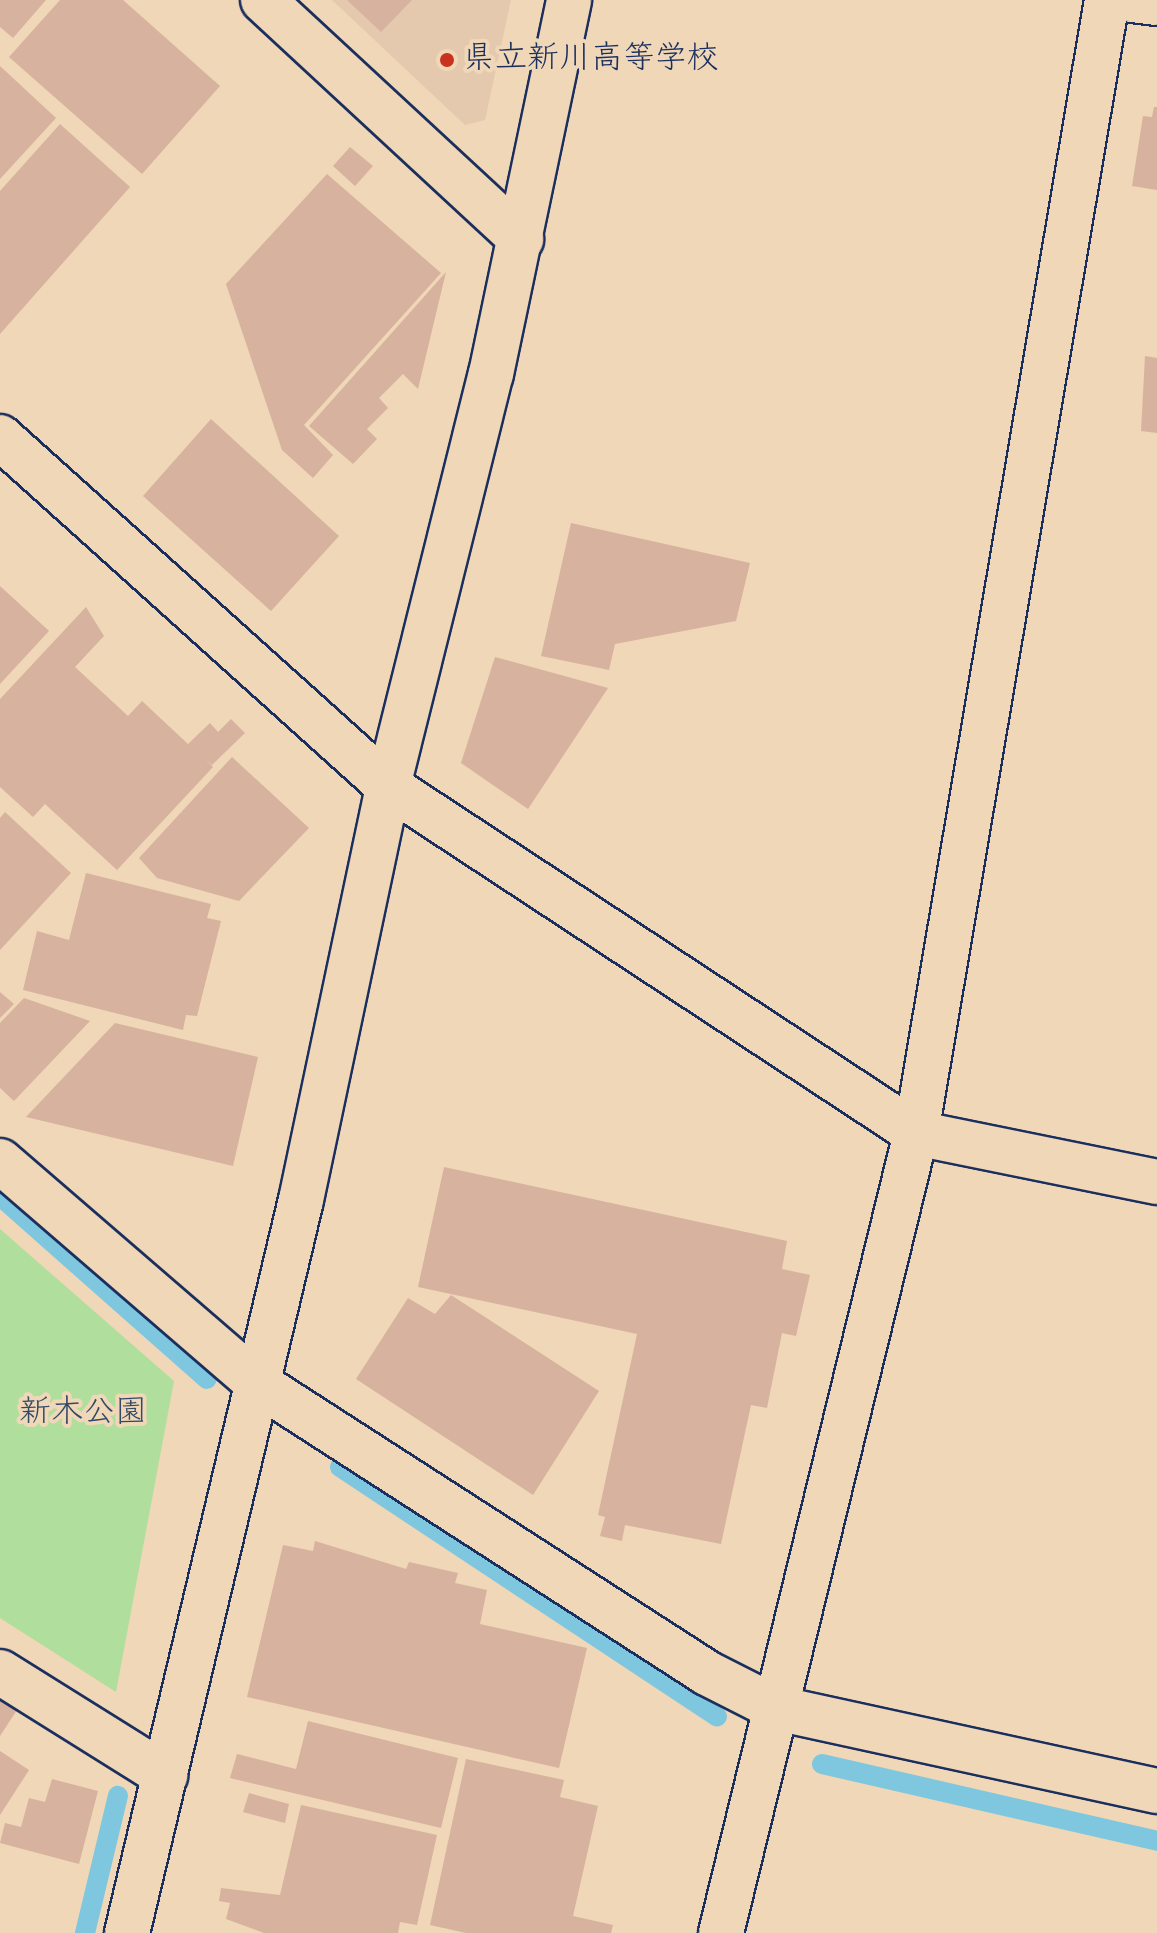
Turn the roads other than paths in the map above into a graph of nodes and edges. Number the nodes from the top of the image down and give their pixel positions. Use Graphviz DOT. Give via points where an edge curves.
graph roads {
  1 [pos="263,0"];
  2 [pos="569,0"];
  3 [pos="1107,0"];
  4 [pos="1132,0"];
  5 [pos="1157,3"];
  6 [pos="521,239"];
  7 [pos="0,437"];
  8 [pos="388,786"];
  9 [pos="916,1133"];
  10 [pos="0,1161"];
  11 [pos="1157,1182"];
  12 [pos="257,1383"];
  13 [pos="0,1672"];
  14 [pos="776,1708"];
  15 [pos="165,1775"];
  16 [pos="1157,1791"];
  17 [pos="127,1933"];
  18 [pos="721,1933"];
  1 -- 6 [label="street"];
  2 -- 6 [label="street"];
  3 -- 9 [label="street"];
  4 -- 5 [label="street"];
  6 -- 8 [label="street"];
  7 -- 8 [label="street"];
  8 -- 9 [label="street"];
  8 -- 12 [label="street"];
  9 -- 11 [label="street"];
  9 -- 14 [label="street"];
  10 -- 12 [label="street"];
  12 -- 14 [label="street" via="707,1673"];
  12 -- 15 [label="street"];
  13 -- 15 [label="street"];
  14 -- 16 [label="street"];
  14 -- 18 [label="street"];
  15 -- 17 [label="street"];
}
